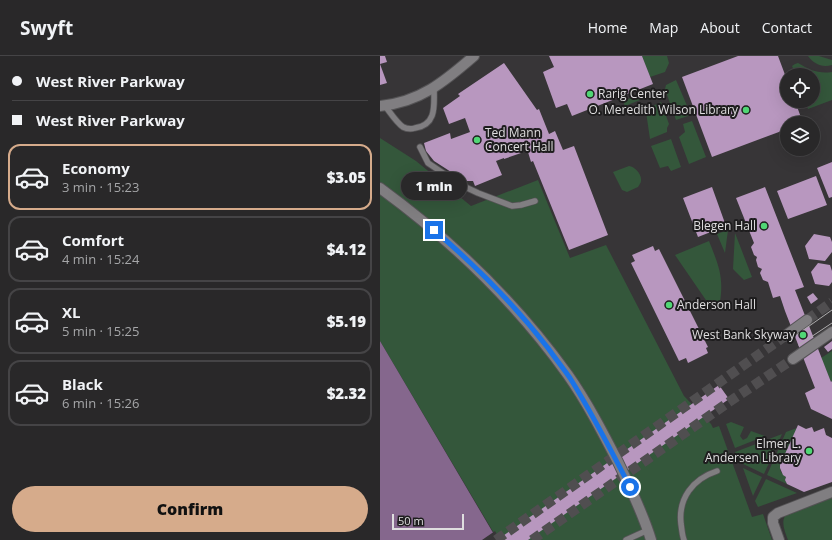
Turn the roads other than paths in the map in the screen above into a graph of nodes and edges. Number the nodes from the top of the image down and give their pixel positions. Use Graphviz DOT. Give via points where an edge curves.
graph roads {
  1 [pos="474,56"];
  2 [pos="434,89"];
  3 [pos="382,106"];
  4 [pos="420,147"];
  5 [pos="380,188"];
  6 [pos="536,201"];
  7 [pos="807,320"];
  8 [pos="832,332"];
  9 [pos="785,336"];
  10 [pos="793,359"];
  11 [pos="717,471"];
  12 [pos="832,492"];
  13 [pos="648,530"];
  14 [pos="626,540"];
  15 [pos="652,540"];
  16 [pos="684,540"];
  17 [pos="779,540"];
  1 -- 2 [label="street"];
  2 -- 3 [label="street" via="406,101"];
  2 -- 3 [label="lane" via="432,117 428,124 421,128 404,128"];
  4 -- 6 [label="lane" via="428,163 478,193 512,206"];
  5 -- 13 [label="street" via="456,248 503,294 530,326 569,376 600,427"];
  7 -- 9 [label="street"];
  8 -- 10 [label="street"];
  11 -- 16 [label="lane" via="697,481 685,498 680,516"];
  12 -- 17 [label="street" via="773,517"];
  13 -- 14 [label="lane"];
  13 -- 15 [label="street"];
}
